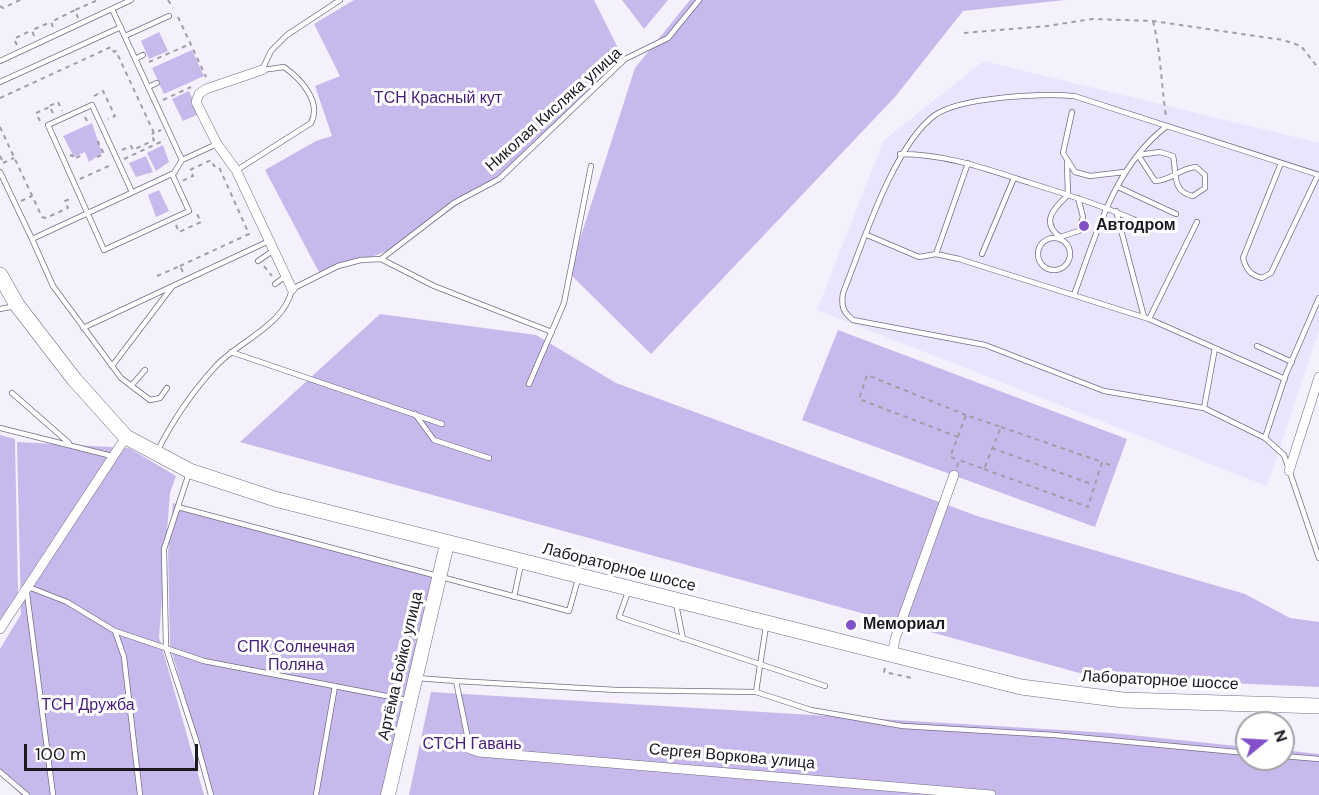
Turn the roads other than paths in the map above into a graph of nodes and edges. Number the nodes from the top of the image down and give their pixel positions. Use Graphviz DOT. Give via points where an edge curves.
graph roads {
  1 [pos="131,0"];
  2 [pos="340,0"];
  3 [pos="699,0"];
  4 [pos="112,9"];
  5 [pos="174,14"];
  6 [pos="121,27"];
  7 [pos="125,36"];
  8 [pos="143,55"];
  9 [pos="135,59"];
  10 [pos="0,61"];
  11 [pos="262,70"];
  12 [pos="0,82"];
  13 [pos="156,84"];
  14 [pos="148,87"];
  15 [pos="1072,112"];
  16 [pos="1167,126"];
  17 [pos="217,144"];
  18 [pos="900,154"];
  19 [pos="1138,155"];
  20 [pos="182,160"];
  21 [pos="1067,163"];
  22 [pos="1281,163"];
  23 [pos="968,164"];
  24 [pos="591,166"];
  25 [pos="236,170"];
  26 [pos="0,171"];
  27 [pos="1124,172"];
  28 [pos="172,174"];
  29 [pos="1175,174"];
  30 [pos="1318,175"];
  31 [pos="1014,178"];
  32 [pos="1118,187"];
  33 [pos="132,192"];
  34 [pos="1068,195"];
  35 [pos="1078,198"];
  36 [pos="1107,207"];
  37 [pos="1116,212"];
  38 [pos="88,213"];
  39 [pos="1176,214"];
  40 [pos="1135,220"];
  41 [pos="1197,222"];
  42 [pos="867,235"];
  43 [pos="1060,237"];
  44 [pos="32,239"];
  45 [pos="271,245"];
  46 [pos="936,254"];
  47 [pos="982,254"];
  48 [pos="381,260"];
  49 [pos="258,261"];
  50 [pos="0,275"];
  51 [pos="286,276"];
  52 [pos="275,284"];
  53 [pos="173,286"];
  54 [pos="292,289"];
  55 [pos="1074,295"];
  56 [pos="1319,298"];
  57 [pos="17,305"];
  58 [pos="0,309"];
  59 [pos="1146,318"];
  60 [pos="83,328"];
  61 [pos="552,332"];
  62 [pos="1257,346"];
  63 [pos="1215,348"];
  64 [pos="231,352"];
  65 [pos="1292,362"];
  66 [pos="112,366"];
  67 [pos="145,370"];
  68 [pos="1319,377"];
  69 [pos="1285,379"];
  70 [pos="529,384"];
  71 [pos="131,386"];
  72 [pos="167,388"];
  73 [pos="12,393"];
  74 [pos="1204,408"];
  75 [pos="415,414"];
  76 [pos="442,424"];
  77 [pos="0,428"];
  78 [pos="126,437"];
  79 [pos="1265,438"];
  80 [pos="71,444"];
  81 [pos="156,454"];
  82 [pos="115,457"];
  83 [pos="489,458"];
  84 [pos="190,471"];
  85 [pos="1289,471"];
  86 [pos="954,475"];
  87 [pos="178,507"];
  88 [pos="447,544"];
  89 [pos="1319,558"];
  90 [pos="522,563"];
  91 [pos="439,577"];
  92 [pos="579,577"];
  93 [pos="26,586"];
  94 [pos="629,589"];
  95 [pos="513,597"];
  96 [pos="675,601"];
  97 [pos="767,624"];
  98 [pos="0,629"];
  99 [pos="115,631"];
  100 [pos="683,639"];
  101 [pos="166,648"];
  102 [pos="892,656"];
  103 [pos="760,666"];
  104 [pos="415,678"];
  105 [pos="456,681"];
  106 [pos="335,686"];
  107 [pos="825,686"];
  108 [pos="756,692"];
  109 [pos="410,700"];
  110 [pos="1319,706"];
  111 [pos="470,748"];
  112 [pos="1235,752"];
  113 [pos="1295,757"];
  114 [pos="1319,759"];
  115 [pos="0,772"];
  116 [pos="27,795"];
  117 [pos="53,795"];
  118 [pos="140,795"];
  119 [pos="211,795"];
  120 [pos="316,795"];
  121 [pos="388,795"];
  122 [pos="991,795"];
  1 -- 4 [label="lane"];
  2 -- 11 [label="lane" via="309,19 271,51"];
  3 -- 48 [label="lane, Николая Кисляка улица" via="668,38 625,59 499,178 454,203"];
  4 -- 6 [label="lane"];
  4 -- 10 [label="lane"];
  5 -- 7 [label="lane"];
  6 -- 7 [label="lane"];
  6 -- 12 [label="lane"];
  7 -- 9 [label="lane"];
  8 -- 9 [label="lane"];
  9 -- 14 [label="lane"];
  11 -- 17 [label="street" via="199,94 196,102"];
  11 -- 25 [label="lane" via="284,67 296,75 314,101 316,114 312,123"];
  13 -- 14 [label="lane"];
  14 -- 20 [label="lane"];
  15 -- 21 [label="lane" via="1063,153"];
  16 -- 18 [label="lane" via="1074,96 1013,97 937,114"];
  16 -- 19 [label="lane"];
  16 -- 22 [label="lane"];
  17 -- 20 [label="lane"];
  17 -- 25 [label="street"];
  18 -- 23 [label="lane" via="923,154"];
  18 -- 42 [label="lane"];
  19 -- 27 [label="lane"];
  19 -- 29 [label="lane" via="1155,181"];
  19 -- 29 [label="lane" via="1173,156"];
  20 -- 28 [label="lane"];
  21 -- 27 [label="lane" via="1075,172 1090,176"];
  21 -- 34 [label="lane"];
  22 -- 30 [label="lane"];
  22 -- 30 [label="lane" via="1243,258 1245,268 1253,276 1262,278 1271,273"];
  23 -- 31 [label="lane"];
  23 -- 46 [label="lane"];
  24 -- 61 [label="lane" via="564,303"];
  25 -- 45 [label="street"];
  26 -- 44 [label="lane"];
  27 -- 32 [label="lane"];
  28 -- 33 [label="lane"];
  28 -- 38 [label="lane" via="189,211 104,250"];
  29 -- 29 [label="lane" via="1178,187 1186,195 1193,196 1205,188 1205,175 1196,167"];
  31 -- 34 [label="lane"];
  31 -- 47 [label="lane"];
  32 -- 36 [label="lane"];
  32 -- 39 [label="lane"];
  33 -- 38 [label="lane"];
  33 -- 38 [label="lane" via="92,105 48,125"];
  34 -- 35 [label="lane"];
  34 -- 43 [label="lane" via="1049,219 1050,227"];
  35 -- 36 [label="lane"];
  35 -- 43 [label="lane" via="1083,217 1079,231"];
  36 -- 37 [label="lane"];
  36 -- 55 [label="lane"];
  37 -- 40 [label="lane"];
  37 -- 59 [label="lane"];
  38 -- 44 [label="lane"];
  41 -- 59 [label="lane"];
  42 -- 46 [label="lane" via="919,257"];
  42 -- 74 [label="lane" via="843,293 844,312 853,320 986,345 1104,391"];
  43 -- 43 [label="lane" via="1068,247 1068,263 1054,270 1046,268 1039,262 1038,247 1043,241"];
  44 -- 60 [label="lane" via="52,286"];
  45 -- 49 [label="lane"];
  45 -- 51 [label="street"];
  45 -- 53 [label="lane"];
  46 -- 55 [label="lane"];
  48 -- 54 [label="lane" via="338,266"];
  48 -- 61 [label="lane" via="434,286"];
  50 -- 57 [label="main road, Лабораторное шоссе"];
  51 -- 52 [label="lane"];
  51 -- 54 [label="street"];
  53 -- 60 [label="lane"];
  53 -- 66 [label="lane"];
  54 -- 64 [label="lane" via="290,303 283,312"];
  55 -- 59 [label="lane"];
  56 -- 65 [label="lane"];
  57 -- 58 [label="lane"];
  57 -- 78 [label="main road, Лабораторное шоссе" via="74,379"];
  59 -- 63 [label="lane"];
  60 -- 66 [label="lane"];
  61 -- 70 [label="lane"];
  62 -- 65 [label="lane"];
  63 -- 69 [label="lane"];
  63 -- 74 [label="lane"];
  64 -- 75 [label="lane"];
  64 -- 81 [label="lane" via="205,379 168,430"];
  65 -- 69 [label="lane"];
  66 -- 71 [label="lane"];
  67 -- 71 [label="lane"];
  68 -- 85 [label="street"];
  69 -- 79 [label="lane"];
  71 -- 72 [label="lane" via="150,400 160,398"];
  73 -- 80 [label="lane"];
  74 -- 79 [label="lane"];
  75 -- 76 [label="lane"];
  75 -- 83 [label="lane" via="434,440"];
  77 -- 80 [label="lane"];
  78 -- 81 [label="main road, Лабораторное шоссе"];
  78 -- 82 [label="street"];
  79 -- 85 [label="lane" via="1284,455"];
  80 -- 82 [label="lane"];
  81 -- 84 [label="main road, Лабораторное шоссе"];
  82 -- 93 [label="street"];
  84 -- 87 [label="lane"];
  84 -- 88 [label="main road, Лабораторное шоссе" via="275,499"];
  85 -- 89 [label="lane"];
  86 -- 102 [label="street"];
  87 -- 91 [label="lane"];
  87 -- 101 [label="lane" via="164,549"];
  88 -- 90 [label="main road, Лабораторное шоссе"];
  88 -- 91 [label="main road, Артёма Бойко улица"];
  90 -- 92 [label="main road, Лабораторное шоссе"];
  90 -- 95 [label="lane"];
  91 -- 95 [label="lane"];
  91 -- 104 [label="main road, Артёма Бойко улица"];
  92 -- 94 [label="main road, Лабораторное шоссе"];
  92 -- 95 [label="lane" via="569,611"];
  93 -- 98 [label="street"];
  93 -- 99 [label="lane" via="67,602"];
  93 -- 117 [label="lane"];
  94 -- 96 [label="main road, Лабораторное шоссе"];
  94 -- 100 [label="lane" via="619,617"];
  96 -- 97 [label="main road, Лабораторное шоссе"];
  96 -- 100 [label="lane"];
  97 -- 102 [label="main road, Лабораторное шоссе"];
  97 -- 103 [label="lane"];
  99 -- 101 [label="lane"];
  99 -- 118 [label="lane" via="124,657"];
  100 -- 103 [label="lane"];
  101 -- 106 [label="lane" via="204,661"];
  101 -- 119 [label="lane"];
  102 -- 110 [label="main road, Лабораторное шоссе" via="1021,687 1123,700"];
  103 -- 107 [label="lane"];
  103 -- 108 [label="lane"];
  104 -- 105 [label="lane"];
  104 -- 109 [label="main road, Артёма Бойко улица"];
  105 -- 108 [label="lane" via="665,692"];
  105 -- 111 [label="lane"];
  106 -- 109 [label="lane"];
  106 -- 120 [label="lane"];
  108 -- 112 [label="lane" via="811,710 903,726"];
  109 -- 121 [label="main road, Артёма Бойко улица"];
  111 -- 122 [label="street, Сергея Воркова улица" via="479,752"];
  113 -- 114 [label="lane"];
  115 -- 116 [label="lane"];
}
